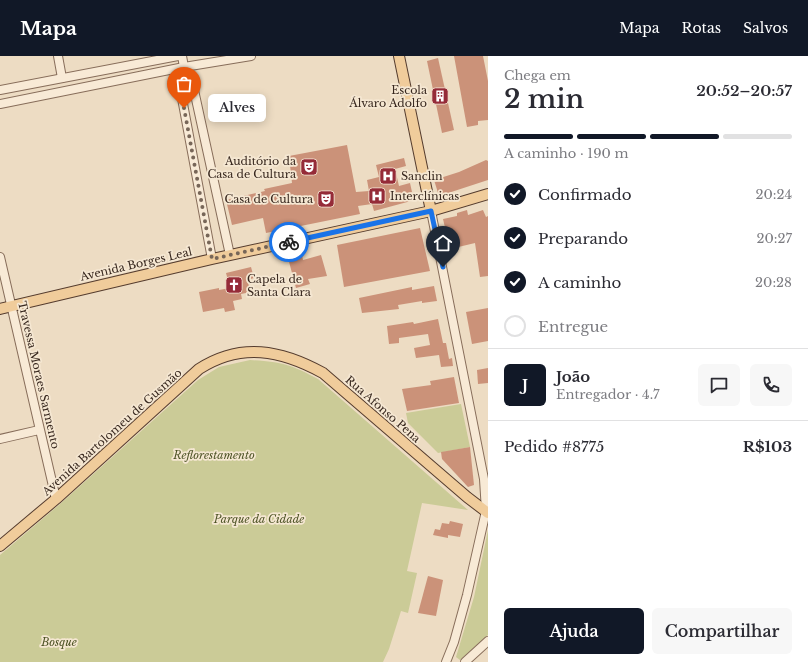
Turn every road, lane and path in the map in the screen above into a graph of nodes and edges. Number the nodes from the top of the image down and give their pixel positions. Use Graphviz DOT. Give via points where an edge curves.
graph roads {
  1 [pos="58,56"];
  2 [pos="178,56"];
  3 [pos="182,56"];
  4 [pos="251,56"];
  5 [pos="399,56"];
  6 [pos="184,67"];
  7 [pos="99,71"];
  8 [pos="62,78"];
  9 [pos="34,83"];
  10 [pos="102,83"];
  11 [pos="0,90"];
  12 [pos="36,96"];
  13 [pos="0,104"];
  14 [pos="488,194"];
  15 [pos="431,211"];
  16 [pos="230,255"];
  17 [pos="0,257"];
  18 [pos="212,259"];
  19 [pos="11,306"];
  20 [pos="0,309"];
  21 [pos="249,352"];
  22 [pos="39,430"];
  23 [pos="0,439"];
  24 [pos="56,499"];
  25 [pos="487,512"];
  26 [pos="0,546"];
  27 [pos="488,641"];
  28 [pos="446,662"];
  29 [pos="465,662"];
  1 -- 8 [label="street"];
  2 -- 7 [label="street"];
  3 -- 6 [label="street"];
  4 -- 6 [label="street"];
  5 -- 15 [label="main road"];
  6 -- 10 [label="street"];
  6 -- 16 [label="street" via="194,90"];
  6 -- 18 [label="street" via="181,92"];
  7 -- 8 [label="street"];
  7 -- 10 [label="street"];
  8 -- 9 [label="street"];
  9 -- 11 [label="street"];
  9 -- 12 [label="street"];
  10 -- 12 [label="street"];
  12 -- 13 [label="street"];
  14 -- 15 [label="main road, Avenida Borges Leal"];
  15 -- 16 [label="main road, Avenida Borges Leal"];
  15 -- 25 [label="street" via="484,479"];
  16 -- 18 [label="main road, Avenida Borges Leal"];
  17 -- 19 [label="street, Travessa Moraes Sarmento"];
  18 -- 19 [label="main road, Avenida Borges Leal"];
  19 -- 20 [label="main road, Avenida Borges Leal"];
  19 -- 22 [label="street, Travessa Moraes Sarmento"];
  21 -- 24 [label="main road, Avenida Bartolomeu de Gusmão" via="222,356 199,369"];
  21 -- 25 [label="main road, Rua Afonso Pena" via="301,360 323,373 466,497"];
  22 -- 23 [label="street"];
  22 -- 24 [label="street, Travessa Moraes Sarmento"];
  24 -- 26 [label="main road, Avenida Bartolomeu de Gusmão"];
  25 -- 28 [label="street" via="468,595"];
  27 -- 29 [label="street"];
}
